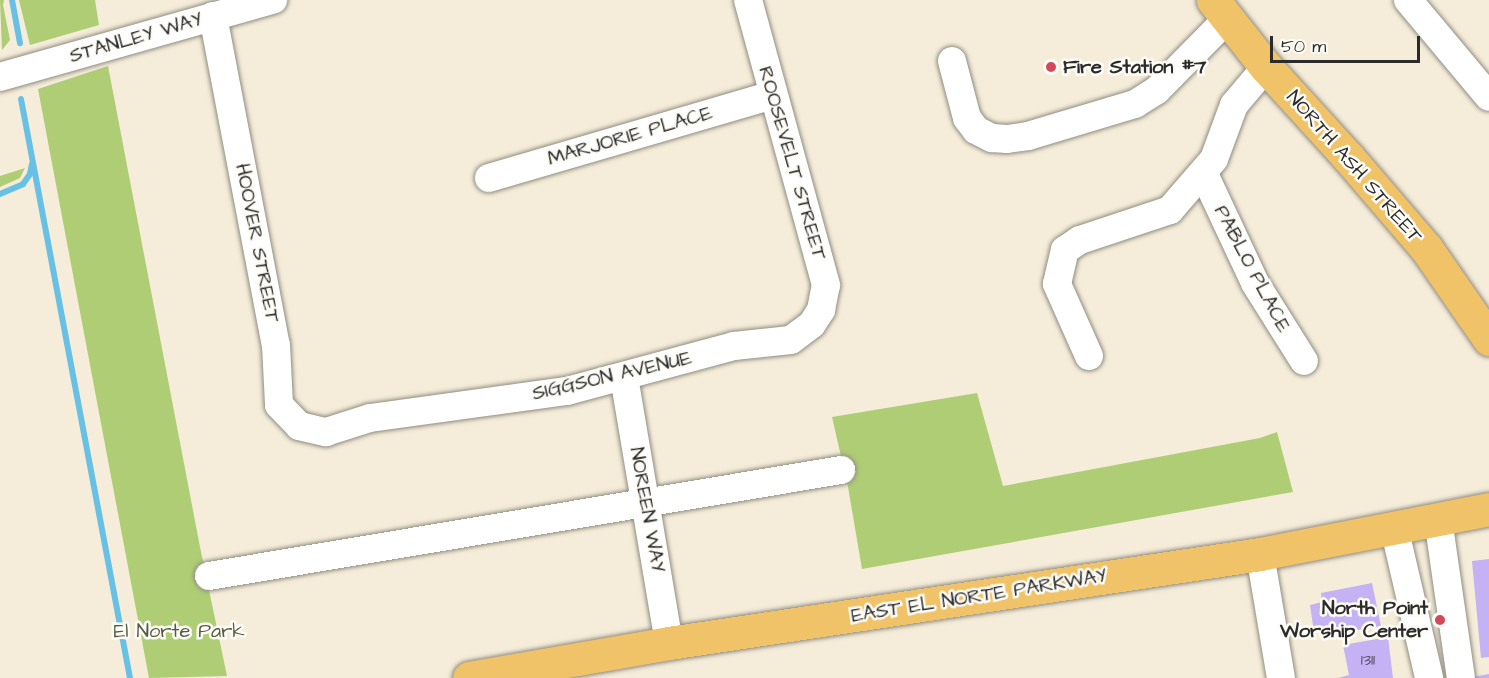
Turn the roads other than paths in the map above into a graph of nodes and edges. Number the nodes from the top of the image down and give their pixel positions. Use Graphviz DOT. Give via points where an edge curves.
graph roads {
  1 [pos="273,0"];
  2 [pos="748,0"];
  3 [pos="1408,0"];
  4 [pos="1220,10"];
  5 [pos="213,16"];
  6 [pos="952,61"];
  7 [pos="1266,67"];
  8 [pos="0,77"];
  9 [pos="772,95"];
  10 [pos="1489,97"];
  11 [pos="1204,174"];
  12 [pos="489,178"];
  13 [pos="812,324"];
  14 [pos="1489,339"];
  15 [pos="1089,356"];
  16 [pos="1304,361"];
  17 [pos="624,377"];
  18 [pos="336,429"];
  19 [pos="841,470"];
  20 [pos="646,502"];
  21 [pos="1489,509"];
  22 [pos="1438,519"];
  23 [pos="1394,527"];
  24 [pos="1260,554"];
  25 [pos="209,576"];
  26 [pos="669,643"];
  27 [pos="469,678"];
  28 [pos="1281,678"];
  29 [pos="1429,678"];
  30 [pos="1461,678"];
  1 -- 5 [label="street, STANLEY WAY"];
  2 -- 9 [label="street, ROOSEVELT STREET"];
  3 -- 10 [label="street"];
  4 -- 6 [label="street" via="1157,90 1135,104 1028,136 993,138 976,130 967,118"];
  4 -- 7 [label="main road, NORTH ASH STREET"];
  5 -- 8 [label="street, STANLEY WAY"];
  5 -- 18 [label="street, HOOVER STREET" via="276,345 279,405 299,426 326,432"];
  7 -- 11 [label="street" via="1234,105 1214,159"];
  7 -- 14 [label="main road, NORTH ASH STREET" via="1426,248"];
  9 -- 12 [label="street, MARJORIE PLACE"];
  9 -- 13 [label="street, ROOSEVELT STREET" via="826,285 821,310"];
  11 -- 15 [label="street" via="1170,210 1080,240 1065,250 1057,284"];
  11 -- 16 [label="street, PABLO PLACE" via="1255,283"];
  13 -- 17 [label="street, SIGGSON AVENUE" via="790,340 734,346"];
  17 -- 18 [label="street, SIGGSON AVENUE" via="567,391 370,418"];
  17 -- 20 [label="street, NOREEN WAY"];
  19 -- 20 [label="street"];
  20 -- 25 [label="street"];
  20 -- 26 [label="street, NOREEN WAY"];
  21 -- 22 [label="main road, EAST EL NORTE PARKWAY"];
  22 -- 23 [label="main road, EAST EL NORTE PARKWAY"];
  22 -- 30 [label="street"];
  23 -- 24 [label="main road, EAST EL NORTE PARKWAY"];
  23 -- 29 [label="street"];
  24 -- 26 [label="main road, EAST EL NORTE PARKWAY"];
  24 -- 28 [label="street"];
  26 -- 27 [label="main road, EAST EL NORTE PARKWAY"];
}
